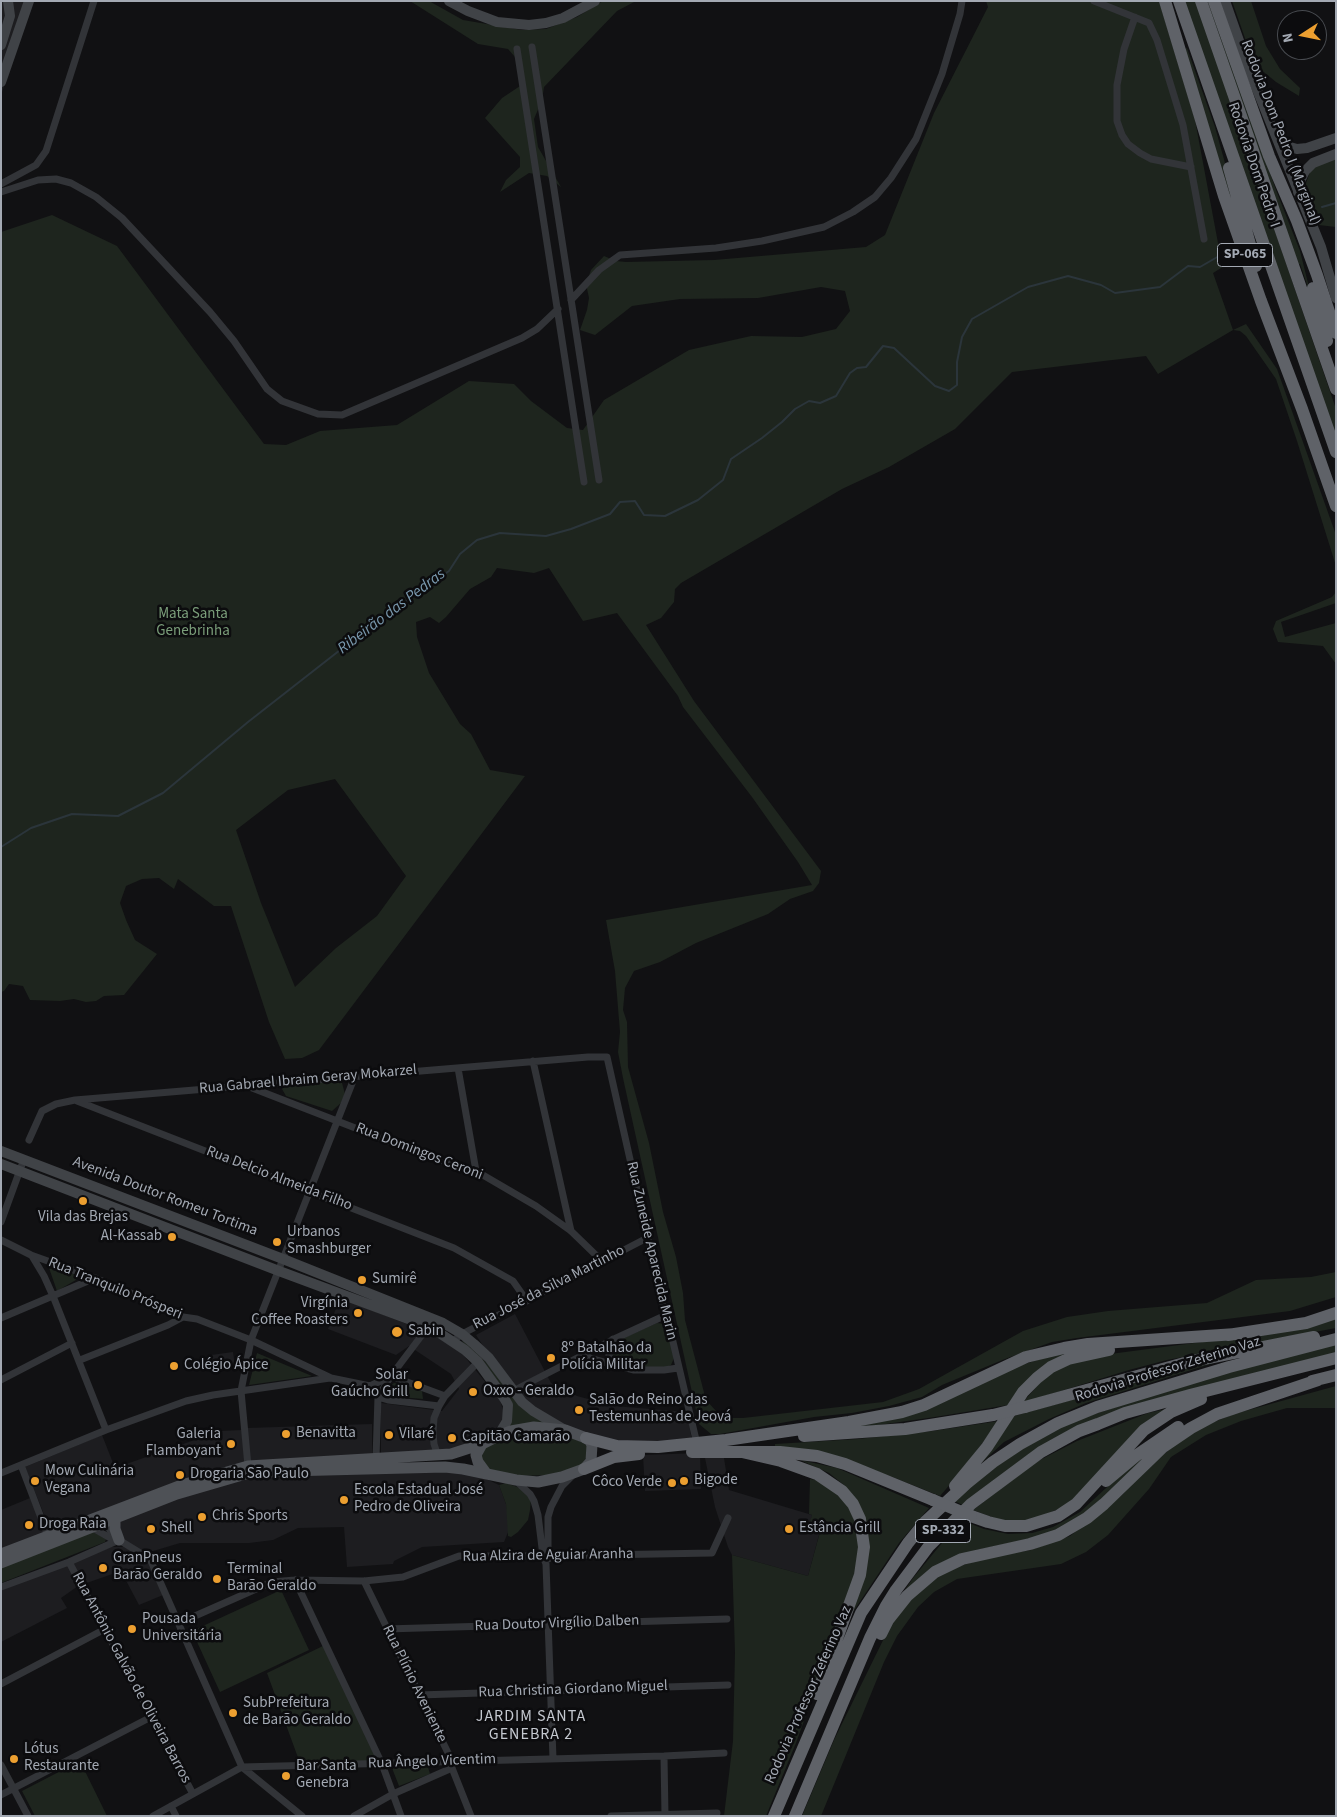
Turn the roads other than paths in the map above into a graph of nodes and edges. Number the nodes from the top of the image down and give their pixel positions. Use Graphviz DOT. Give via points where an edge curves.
graph roads {
  1 [pos="8,1"];
  2 [pos="29,1"];
  3 [pos="94,1"];
  4 [pos="450,1"];
  5 [pos="596,1"];
  6 [pos="962,1"];
  7 [pos="1094,1"];
  8 [pos="1165,1"];
  9 [pos="1179,1"];
  10 [pos="1201,1"];
  11 [pos="1214,1"];
  12 [pos="1225,1"];
  13 [pos="1135,17"];
  14 [pos="1,45"];
  15 [pos="532,48"];
  16 [pos="517,49"];
  17 [pos="1206,78"];
  18 [pos="1,82"];
  19 [pos="1268,116"];
  20 [pos="1336,138"];
  21 [pos="1307,148"];
  22 [pos="1336,154"];
  23 [pos="1269,156"];
  24 [pos="1313,163"];
  25 [pos="1191,167"];
  26 [pos="1,184"];
  27 [pos="1,192"];
  28 [pos="1298,192"];
  29 [pos="1204,239"];
  30 [pos="567,277"];
  31 [pos="553,279"];
  32 [pos="1336,298"];
  33 [pos="571,300"];
  34 [pos="558,310"];
  35 [pos="575,326"];
  36 [pos="560,329"];
  37 [pos="1336,333"];
  38 [pos="1336,375"];
  39 [pos="1336,389"];
  40 [pos="1302,409"];
  41 [pos="1336,452"];
  42 [pos="599,480"];
  43 [pos="584,482"];
  44 [pos="1336,506"];
  45 [pos="608,1058"];
  46 [pos="533,1061"];
  47 [pos="458,1068"];
  48 [pos="355,1076"];
  49 [pos="280,1083"];
  50 [pos="246,1085"];
  51 [pos="276,1097"];
  52 [pos="75,1100"];
  53 [pos="338,1121"];
  54 [pos="29,1140"];
  55 [pos="1,1150"];
  56 [pos="24,1159"];
  57 [pos="1,1164"];
  58 [pos="20,1171"];
  59 [pos="476,1172"];
  60 [pos="310,1191"];
  61 [pos="1,1222"];
  62 [pos="571,1231"];
  63 [pos="647,1238"];
  64 [pos="1,1240"];
  65 [pos="31,1255"];
  66 [pos="283,1259"];
  67 [pos="602,1260"];
  68 [pos="279,1271"];
  69 [pos="95,1278"];
  70 [pos="53,1296"];
  71 [pos="527,1301"];
  72 [pos="1336,1313"];
  73 [pos="666,1315"];
  74 [pos="183,1317"];
  75 [pos="1,1318"];
  76 [pos="428,1327"];
  77 [pos="1336,1333"];
  78 [pos="462,1334"];
  79 [pos="1236,1334"];
  80 [pos="613,1339"];
  81 [pos="1336,1339"];
  82 [pos="251,1340"];
  83 [pos="453,1342"];
  84 [pos="72,1343"];
  85 [pos="581,1356"];
  86 [pos="1336,1358"];
  87 [pos="80,1360"];
  88 [pos="478,1362"];
  89 [pos="1316,1364"];
  90 [pos="612,1365"];
  91 [pos="678,1368"];
  92 [pos="1336,1375"];
  93 [pos="391,1376"];
  94 [pos="331,1378"];
  95 [pos="1,1380"];
  96 [pos="1318,1380"];
  97 [pos="370,1386"];
  98 [pos="241,1391"];
  99 [pos="513,1391"];
  100 [pos="445,1396"];
  101 [pos="378,1397"];
  102 [pos="439,1406"];
  103 [pos="106,1430"];
  104 [pos="565,1430"];
  105 [pos="498,1436"];
  106 [pos="586,1438"];
  107 [pos="726,1440"];
  108 [pos="482,1444"];
  109 [pos="697,1444"];
  110 [pos="742,1452"];
  111 [pos="438,1456"];
  112 [pos="376,1458"];
  113 [pos="396,1463"];
  114 [pos="21,1465"];
  115 [pos="248,1466"];
  116 [pos="580,1471"];
  117 [pos="1,1473"];
  118 [pos="486,1473"];
  119 [pos="516,1480"];
  120 [pos="115,1518"];
  121 [pos="728,1518"];
  122 [pos="100,1519"];
  123 [pos="925,1522"];
  124 [pos="1026,1526"];
  125 [pos="91,1527"];
  126 [pos="48,1536"];
  127 [pos="120,1540"];
  128 [pos="1,1554"];
  129 [pos="546,1556"];
  130 [pos="69,1562"];
  131 [pos="1,1563"];
  132 [pos="295,1580"];
  133 [pos="364,1581"];
  134 [pos="1,1587"];
  135 [pos="727,1619"];
  136 [pos="179,1623"];
  137 [pos="548,1625"];
  138 [pos="105,1629"];
  139 [pos="386,1629"];
  140 [pos="1,1684"];
  141 [pos="728,1685"];
  142 [pos="550,1691"];
  143 [pos="419,1696"];
  144 [pos="153,1716"];
  145 [pos="724,1753"];
  146 [pos="664,1756"];
  147 [pos="553,1759"];
  148 [pos="1,1764"];
  149 [pos="382,1764"];
  150 [pos="452,1764"];
  151 [pos="242,1767"];
  152 [pos="787,1784"];
  153 [pos="14,1788"];
  154 [pos="194,1794"];
  155 [pos="393,1794"];
  156 [pos="1,1795"];
  157 [pos="171,1806"];
  158 [pos="717,1813"];
  159 [pos="796,1814"];
  160 [pos="665,1815"];
  161 [pos="28,1816"];
  162 [pos="153,1816"];
  163 [pos="176,1816"];
  164 [pos="302,1816"];
  165 [pos="354,1816"];
  166 [pos="401,1816"];
  167 [pos="471,1816"];
  168 [pos="611,1816"];
  169 [pos="774,1816"];
  1 -- 14 [label="main road" via="10,16"];
  2 -- 18 [label="main road"];
  3 -- 26 [label="street" via="46,151 36,165"];
  4 -- 5 [label="main road" via="497,22 529,25 563,18"];
  6 -- 33 [label="street" via="942,74 916,138 875,197 824,226 780,237 716,248 620,255"];
  7 -- 13 [label="street"];
  8 -- 40 [label="highway, SP-065" via="1224,196"];
  9 -- 17 [label="highway, Rodovia Dom Pedro I / SP-065"];
  10 -- 39 [label="highway, Rodovia Dom Pedro I / SP-065"];
  11 -- 23 [label="highway, Rodovia Dom Pedro I (Marginal)"];
  12 -- 19 [label="main road"];
  13 -- 25 [label="street" via="1149,23 1158,40 1183,125"];
  13 -- 25 [label="street" via="1117,85 1117,121 1122,135 1128,144 1151,159"];
  15 -- 30 [label="street"];
  16 -- 31 [label="street"];
  17 -- 40 [label="highway" via="1258,270"];
  17 -- 41 [label="highway, Rodovia Dom Pedro I / SP-065"];
  19 -- 21 [label="main road" via="1290,147"];
  19 -- 28 [label="main road"];
  20 -- 21 [label="main road"];
  21 -- 24 [label="main road" via="1304,158"];
  22 -- 24 [label="main road"];
  23 -- 37 [label="highway, Rodovia Dom Pedro I (Marginal)" via="1314,267"];
  23 -- 38 [label="highway" via="1307,264"];
  24 -- 28 [label="main road" via="1301,179"];
  25 -- 29 [label="street"];
  27 -- 34 [label="street" via="38,180 56,179 71,183 96,197 122,218 210,312 267,389 282,402 318,414 342,415 522,338"];
  28 -- 32 [label="main road" via="1321,247"];
  30 -- 31 [label="street"];
  30 -- 33 [label="street"];
  31 -- 34 [label="street"];
  33 -- 35 [label="street"];
  34 -- 36 [label="street"];
  35 -- 36 [label="street"];
  35 -- 42 [label="street"];
  36 -- 43 [label="street"];
  40 -- 44 [label="highway, SP-065"];
  45 -- 46 [label="street, Rua Gabrael Ibraim Geray Mokarzel"];
  45 -- 63 [label="street, Rua Zuneide Aparecida Marin"];
  46 -- 47 [label="street, Rua Gabrael Ibraim Geray Mokarzel"];
  46 -- 62 [label="street"];
  47 -- 48 [label="street, Rua Gabrael Ibraim Geray Mokarzel"];
  47 -- 59 [label="street"];
  48 -- 49 [label="street, Rua Gabrael Ibraim Geray Mokarzel"];
  48 -- 53 [label="street"];
  49 -- 50 [label="street, Rua Gabrael Ibraim Geray Mokarzel"];
  49 -- 51 [label="street"];
  50 -- 51 [label="street, Rua Domingos Ceroni"];
  50 -- 52 [label="street, Rua Gabrael Ibraim Geray Mokarzel"];
  51 -- 53 [label="street, Rua Domingos Ceroni"];
  52 -- 54 [label="street, Rua Gabrael Ibraim Geray Mokarzel" via="42,1111"];
  52 -- 60 [label="street, Rua Delcio Almeida Filho"];
  53 -- 59 [label="street, Rua Domingos Ceroni"];
  53 -- 60 [label="street"];
  55 -- 56 [label="main road, Avenida Doutor Romeu Tortima"];
  56 -- 58 [label="street"];
  56 -- 66 [label="main road, Avenida Doutor Romeu Tortima"];
  57 -- 58 [label="main road, Avenida Doutor Romeu Tortima"];
  58 -- 61 [label="street"];
  58 -- 68 [label="main road, Avenida Doutor Romeu Tortima"];
  59 -- 62 [label="street, Rua Domingos Ceroni" via="536,1206"];
  60 -- 66 [label="street"];
  60 -- 71 [label="street, Rua Delcio Almeida Filho" via="454,1248 513,1281"];
  62 -- 67 [label="street, Rua Domingos Ceroni"];
  63 -- 67 [label="street, Rua José da Silva Martinho"];
  63 -- 73 [label="street, Rua Zuneide Aparecida Marin"];
  64 -- 65 [label="street, Rua Tranquilo Prósperi"];
  65 -- 69 [label="street, Rua Tranquilo Prósperi"];
  65 -- 70 [label="street"];
  66 -- 68 [label="street"];
  66 -- 78 [label="main road, Avenida Doutor Romeu Tortima" via="422,1313"];
  67 -- 71 [label="street, Rua José da Silva Martinho"];
  68 -- 76 [label="main road, Avenida Doutor Romeu Tortima"];
  68 -- 82 [label="street"];
  69 -- 70 [label="street"];
  69 -- 74 [label="street, Rua Tranquilo Prósperi"];
  70 -- 75 [label="street"];
  70 -- 84 [label="street"];
  71 -- 78 [label="street, Rua José da Silva Martinho"];
  72 -- 79 [label="highway" via="1306,1323"];
  73 -- 80 [label="street"];
  73 -- 91 [label="street, Rua Zuneide Aparecida Marin"];
  74 -- 82 [label="street, Rua Tranquilo Prósperi" via="197,1319"];
  74 -- 87 [label="street"];
  76 -- 83 [label="main road, Avenida Doutor Romeu Tortima"];
  76 -- 93 [label="street"];
  77 -- 107 [label="highway, bridge" via="1188,1362 993,1415 906,1429"];
  78 -- 83 [label="street, Rua José da Silva Martinho"];
  78 -- 99 [label="main road, Avenida Doutor Romeu Tortima" via="489,1358"];
  79 -- 107 [label="highway" via="1064,1348 1026,1358 902,1412"];
  79 -- 123 [label="highway" via="1102,1350 1051,1367 1023,1392 987,1447"];
  80 -- 85 [label="street"];
  80 -- 90 [label="street" via="609,1355"];
  81 -- 123 [label="highway, Rodovia Professor Zeferino Vaz / SP-332" via="1229,1366 1097,1406 1064,1420 993,1462"];
  82 -- 94 [label="street, Rua Tranquilo Prósperi"];
  82 -- 98 [label="street"];
  83 -- 88 [label="main road, Avenida Doutor Romeu Tortima"];
  84 -- 87 [label="street"];
  84 -- 95 [label="street"];
  85 -- 90 [label="street"];
  85 -- 99 [label="street"];
  86 -- 89 [label="highway, Rodovia Professor Zeferino Vaz / SP-332"];
  87 -- 103 [label="street"];
  88 -- 100 [label="street"];
  88 -- 105 [label="main road, Avenida Doutor Romeu Tortima" via="508,1405 507,1421"];
  89 -- 124 [label="highway" via="1206,1397 1171,1412 1144,1430 1076,1504 1058,1516"];
  89 -- 159 [label="highway, Rodovia Professor Zeferino Vaz / SP-332" via="1125,1413 1079,1431 1041,1452 972,1504 929,1546 886,1606"];
  90 -- 91 [label="street" via="634,1370"];
  91 -- 109 [label="street, Rua Zuneide Aparecida Marin"];
  92 -- 96 [label="highway"];
  93 -- 97 [label="street"];
  93 -- 100 [label="street"];
  93 -- 101 [label="street"];
  94 -- 97 [label="street, Rua Tranquilo Prósperi"];
  94 -- 98 [label="street"];
  96 -- 124 [label="highway" via="1233,1402 1190,1420 1137,1455 1073,1512 1050,1522"];
  96 -- 159 [label="highway" via="1216,1414 1191,1428 1163,1447 1087,1518 1063,1533 953,1563 916,1587 898,1607 877,1641"];
  97 -- 101 [label="street"];
  98 -- 103 [label="street" via="186,1402"];
  98 -- 115 [label="street"];
  99 -- 104 [label="main road, Avenida Doutor Romeu Tortima" via="533,1411"];
  100 -- 102 [label="street"];
  101 -- 102 [label="street"];
  101 -- 112 [label="street"];
  102 -- 111 [label="street" via="433,1432"];
  103 -- 114 [label="street"];
  104 -- 105 [label="main road" via="534,1427"];
  104 -- 106 [label="main road"];
  105 -- 108 [label="main road"];
  106 -- 109 [label="highway" via="626,1447"];
  106 -- 116 [label="main road" via="593,1453 591,1461"];
  107 -- 109 [label="highway"];
  108 -- 111 [label="main road"];
  108 -- 118 [label="main road" via="476,1455"];
  110 -- 116 [label="highway" via="633,1454 614,1457"];
  110 -- 124 [label="highway, bridge" via="799,1454 833,1460 988,1522"];
  110 -- 152 [label="highway" via="803,1468 830,1483 853,1504 863,1532 860,1575"];
  111 -- 113 [label="main road"];
  112 -- 113 [label="main road"];
  112 -- 115 [label="main road"];
  113 -- 118 [label="main road"];
  113 -- 120 [label="main road" via="249,1473 177,1494"];
  114 -- 117 [label="street"];
  114 -- 126 [label="street"];
  115 -- 122 [label="main road" via="182,1485"];
  116 -- 119 [label="main road" via="538,1482"];
  116 -- 129 [label="street" via="562,1486 551,1507"];
  118 -- 119 [label="main road"];
  119 -- 129 [label="street" via="534,1501"];
  120 -- 122 [label="main road"];
  120 -- 127 [label="main road"];
  121 -- 129 [label="street, Rua Alzira de Aguiar Aranha" via="712,1553"];
  122 -- 125 [label="main road"];
  122 -- 126 [label="main road"];
  122 -- 127 [label="street"];
  123 -- 152 [label="highway, Rodovia Professor Zeferino Vaz / SP-332" via="902,1550 861,1613"];
  125 -- 127 [label="street"];
  125 -- 131 [label="main road"];
  126 -- 128 [label="main road"];
  127 -- 130 [label="street"];
  127 -- 136 [label="street" via="150,1559"];
  129 -- 133 [label="street, Rua Alzira de Aguiar Aranha" via="459,1556 403,1577"];
  129 -- 137 [label="street"];
  130 -- 134 [label="street"];
  130 -- 138 [label="street, Rua Antônio Galvão de Oliveira Barros"];
  132 -- 133 [label="street, Rua Alzira de Aguiar Aranha"];
  132 -- 136 [label="street, Rua Alzira de Aguiar Aranha" via="272,1582"];
  132 -- 149 [label="street"];
  133 -- 139 [label="street, Rua Plínio Aveniente"];
  135 -- 137 [label="street, Rua Doutor Virgílio Dalben"];
  136 -- 151 [label="street"];
  137 -- 139 [label="street, Rua Doutor Virgílio Dalben"];
  137 -- 142 [label="street"];
  138 -- 140 [label="street"];
  138 -- 144 [label="street, Rua Antônio Galvão de Oliveira Barros"];
  139 -- 143 [label="street, Rua Plínio Aveniente"];
  141 -- 142 [label="street, Rua Christina Giordano Miguel"];
  142 -- 143 [label="street, Rua Christina Giordano Miguel"];
  142 -- 147 [label="street"];
  143 -- 150 [label="street, Rua Plínio Aveniente"];
  144 -- 153 [label="street"];
  144 -- 154 [label="street, Rua Antônio Galvão de Oliveira Barros"];
  145 -- 146 [label="street, Rua Ângelo Vicentim"];
  146 -- 147 [label="street, Rua Ângelo Vicentim"];
  146 -- 160 [label="street"];
  147 -- 150 [label="street, Rua Ângelo Vicentim"];
  148 -- 153 [label="street"];
  149 -- 150 [label="street, Rua Ângelo Vicentim"];
  149 -- 151 [label="street, Rua Ângelo Vicentim"];
  149 -- 155 [label="street"];
  150 -- 155 [label="street"];
  150 -- 167 [label="street, Rua Plínio Aveniente"];
  151 -- 154 [label="street, Rua Ângelo Vicentim"];
  151 -- 164 [label="street"];
  152 -- 169 [label="highway, Rodovia Professor Zeferino Vaz / SP-332"];
  153 -- 156 [label="street"];
  153 -- 161 [label="street"];
  154 -- 157 [label="street, Rua Ângelo Vicentim"];
  155 -- 165 [label="street"];
  155 -- 166 [label="street"];
  157 -- 162 [label="street, Rua Ângelo Vicentim"];
  157 -- 163 [label="street"];
  158 -- 160 [label="street"];
  160 -- 168 [label="street"];
}
